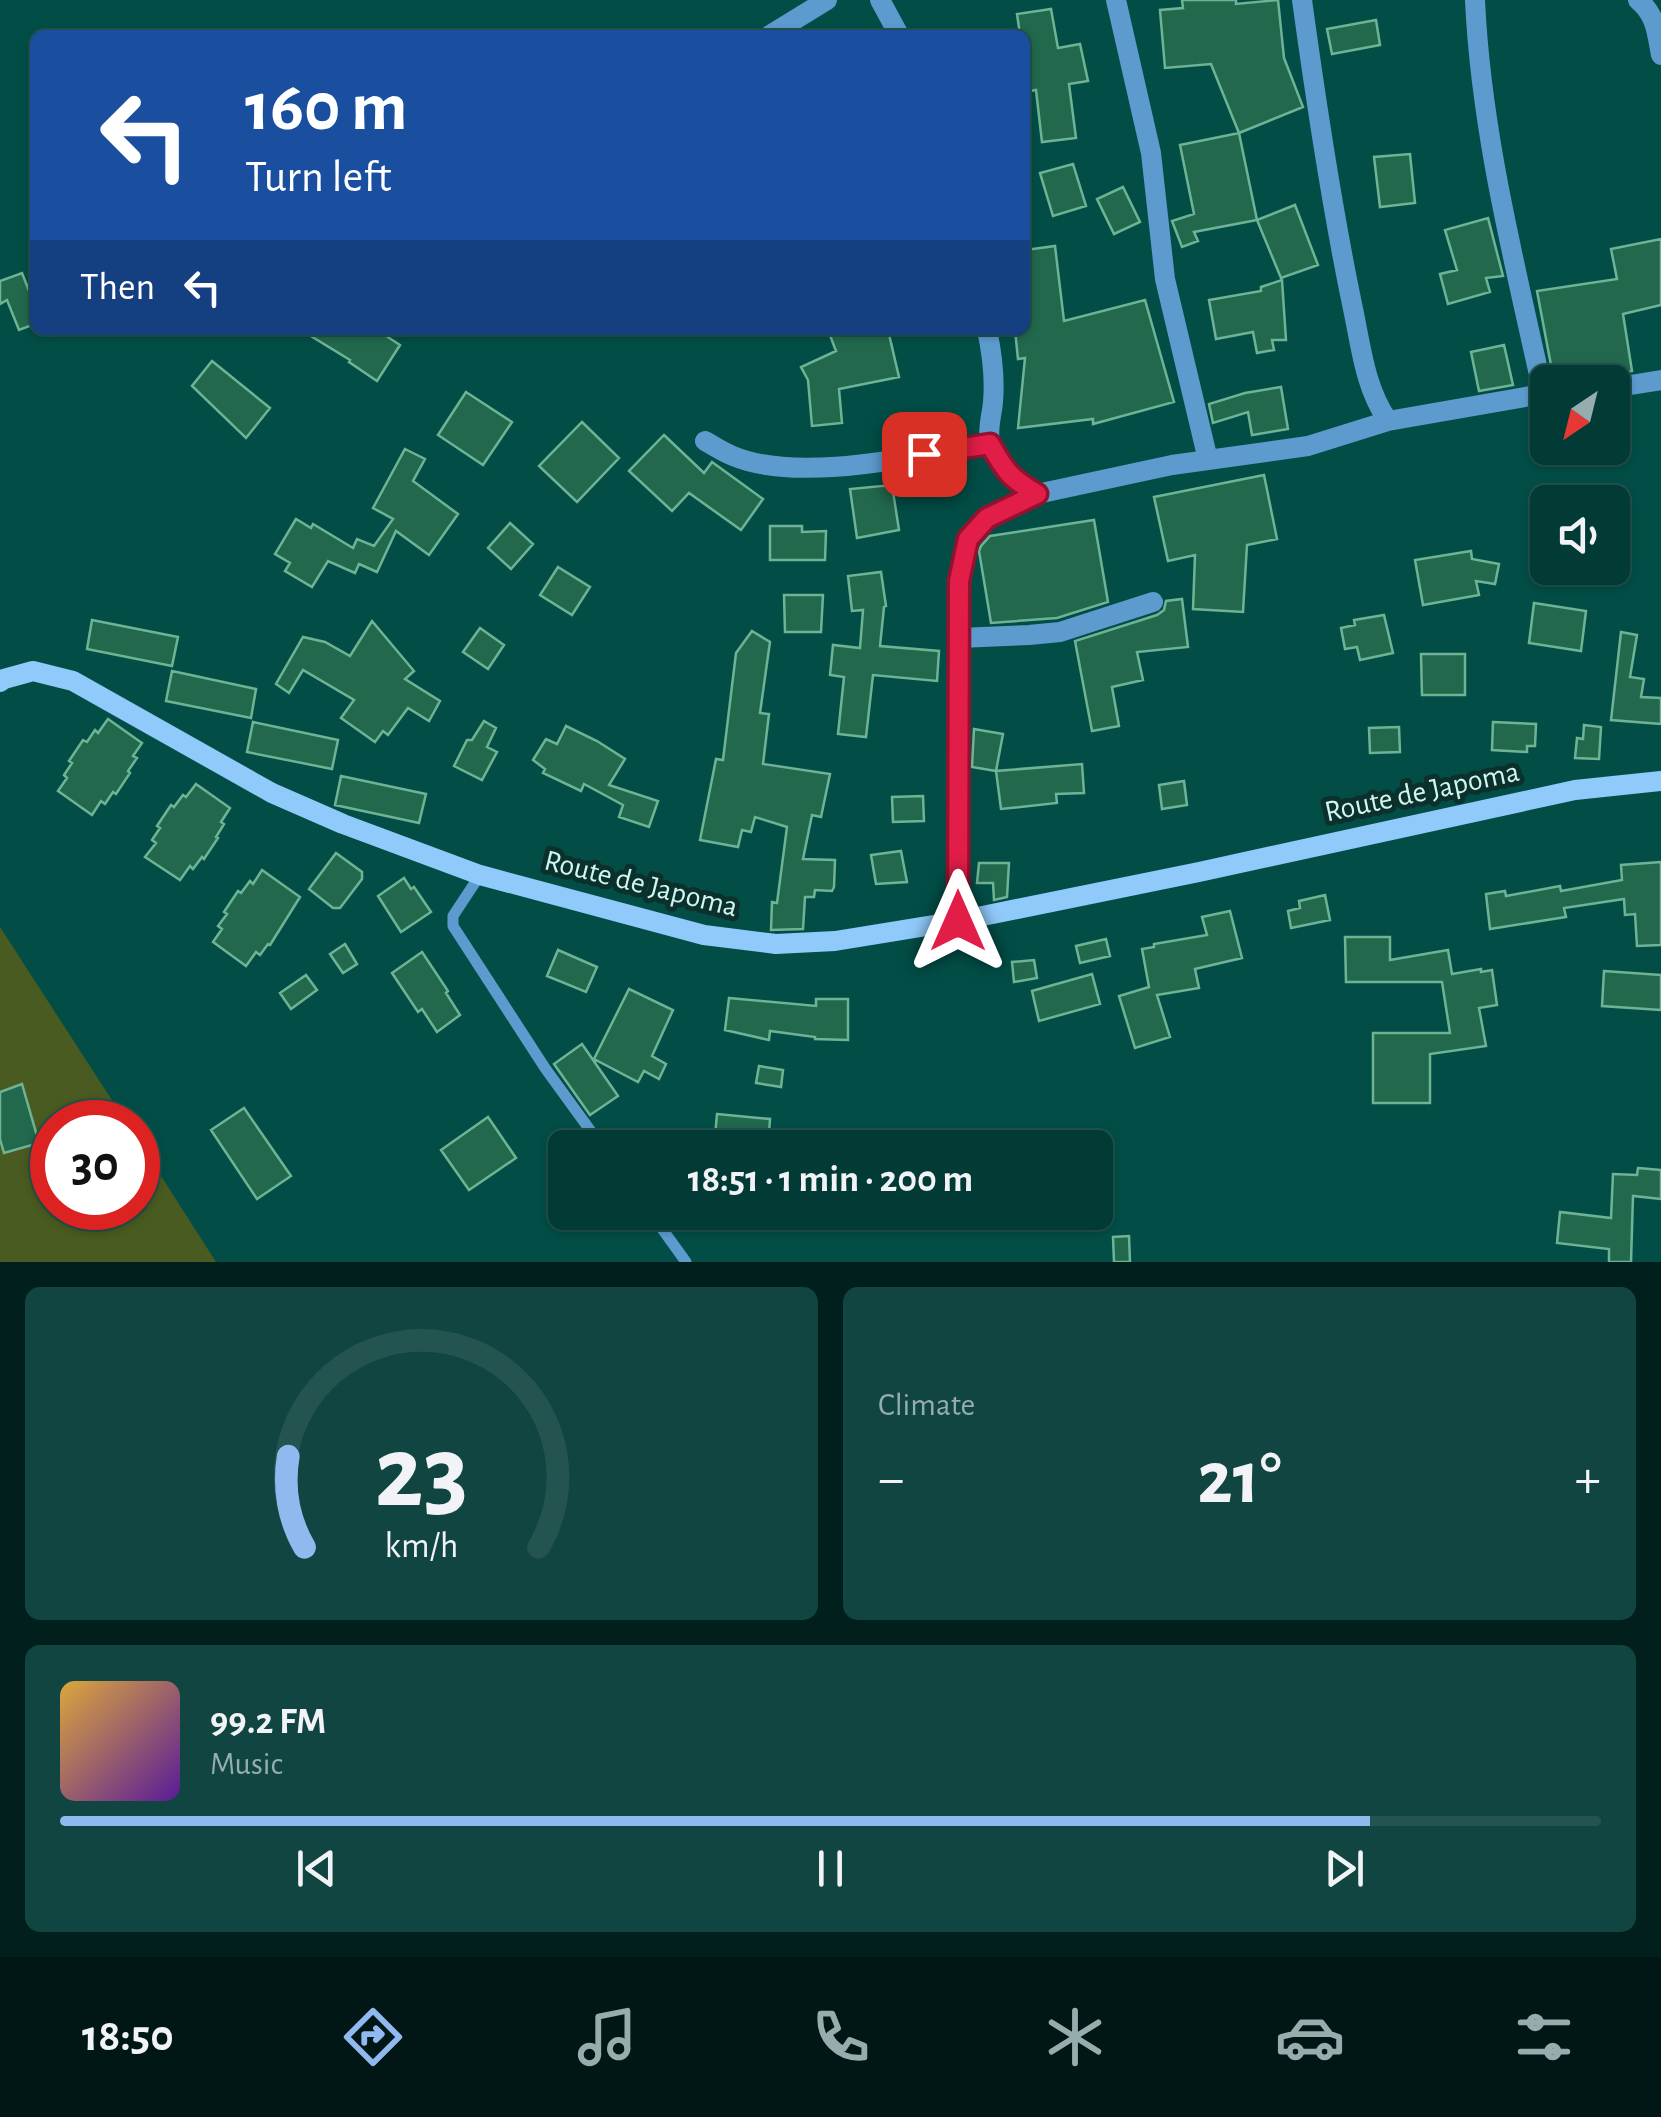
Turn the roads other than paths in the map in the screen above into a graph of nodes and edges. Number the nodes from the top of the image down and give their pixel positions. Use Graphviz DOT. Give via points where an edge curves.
graph roads {
  1 [pos="827,0"];
  2 [pos="880,0"];
  3 [pos="1116,0"];
  4 [pos="1302,0"];
  5 [pos="1475,0"];
  6 [pos="1638,0"];
  7 [pos="778,30"];
  8 [pos="895,30"];
  9 [pos="1661,55"];
  10 [pos="988,335"];
  11 [pos="1539,365"];
  12 [pos="1661,380"];
  13 [pos="1630,385"];
  14 [pos="1530,396"];
  15 [pos="1388,421"];
  16 [pos="705,441"];
  17 [pos="990,444"];
  18 [pos="1208,460"];
  19 [pos="1037,494"];
  20 [pos="1153,602"];
  21 [pos="958,638"];
  22 [pos="0,682"];
  23 [pos="1661,781"];
  24 [pos="480,874"];
  25 [pos="958,921"];
  26 [pos="589,1130"];
  27 [pos="663,1230"];
  28 [pos="686,1262"];
  1 -- 7 [label="street"];
  2 -- 8 [label="street"];
  3 -- 18 [label="street" via="1150,153 1165,279"];
  4 -- 15 [label="street" via="1342,256 1370,391"];
  5 -- 11 [label="street" via="1494,156"];
  6 -- 9 [label="street" via="1655,22"];
  10 -- 17 [label="street" via="994,386"];
  12 -- 13 [label="street"];
  14 -- 15 [label="street"];
  15 -- 18 [label="street" via="1308,446"];
  16 -- 17 [label="street" via="764,464 824,469"];
  17 -- 19 [label="street" via="1015,481"];
  18 -- 19 [label="street"];
  19 -- 21 [label="street" via="987,518 968,539"];
  20 -- 21 [label="street" via="1060,632"];
  21 -- 25 [label="street"];
  22 -- 24 [label="street, Route de Japoma" via="33,671 73,682 272,794"];
  23 -- 25 [label="street, Route de Japoma" via="1575,790"];
  24 -- 25 [label="street, Route de Japoma" via="704,935 776,944"];
  24 -- 26 [label="lane" via="453,926"];
  27 -- 28 [label="lane"];
}
